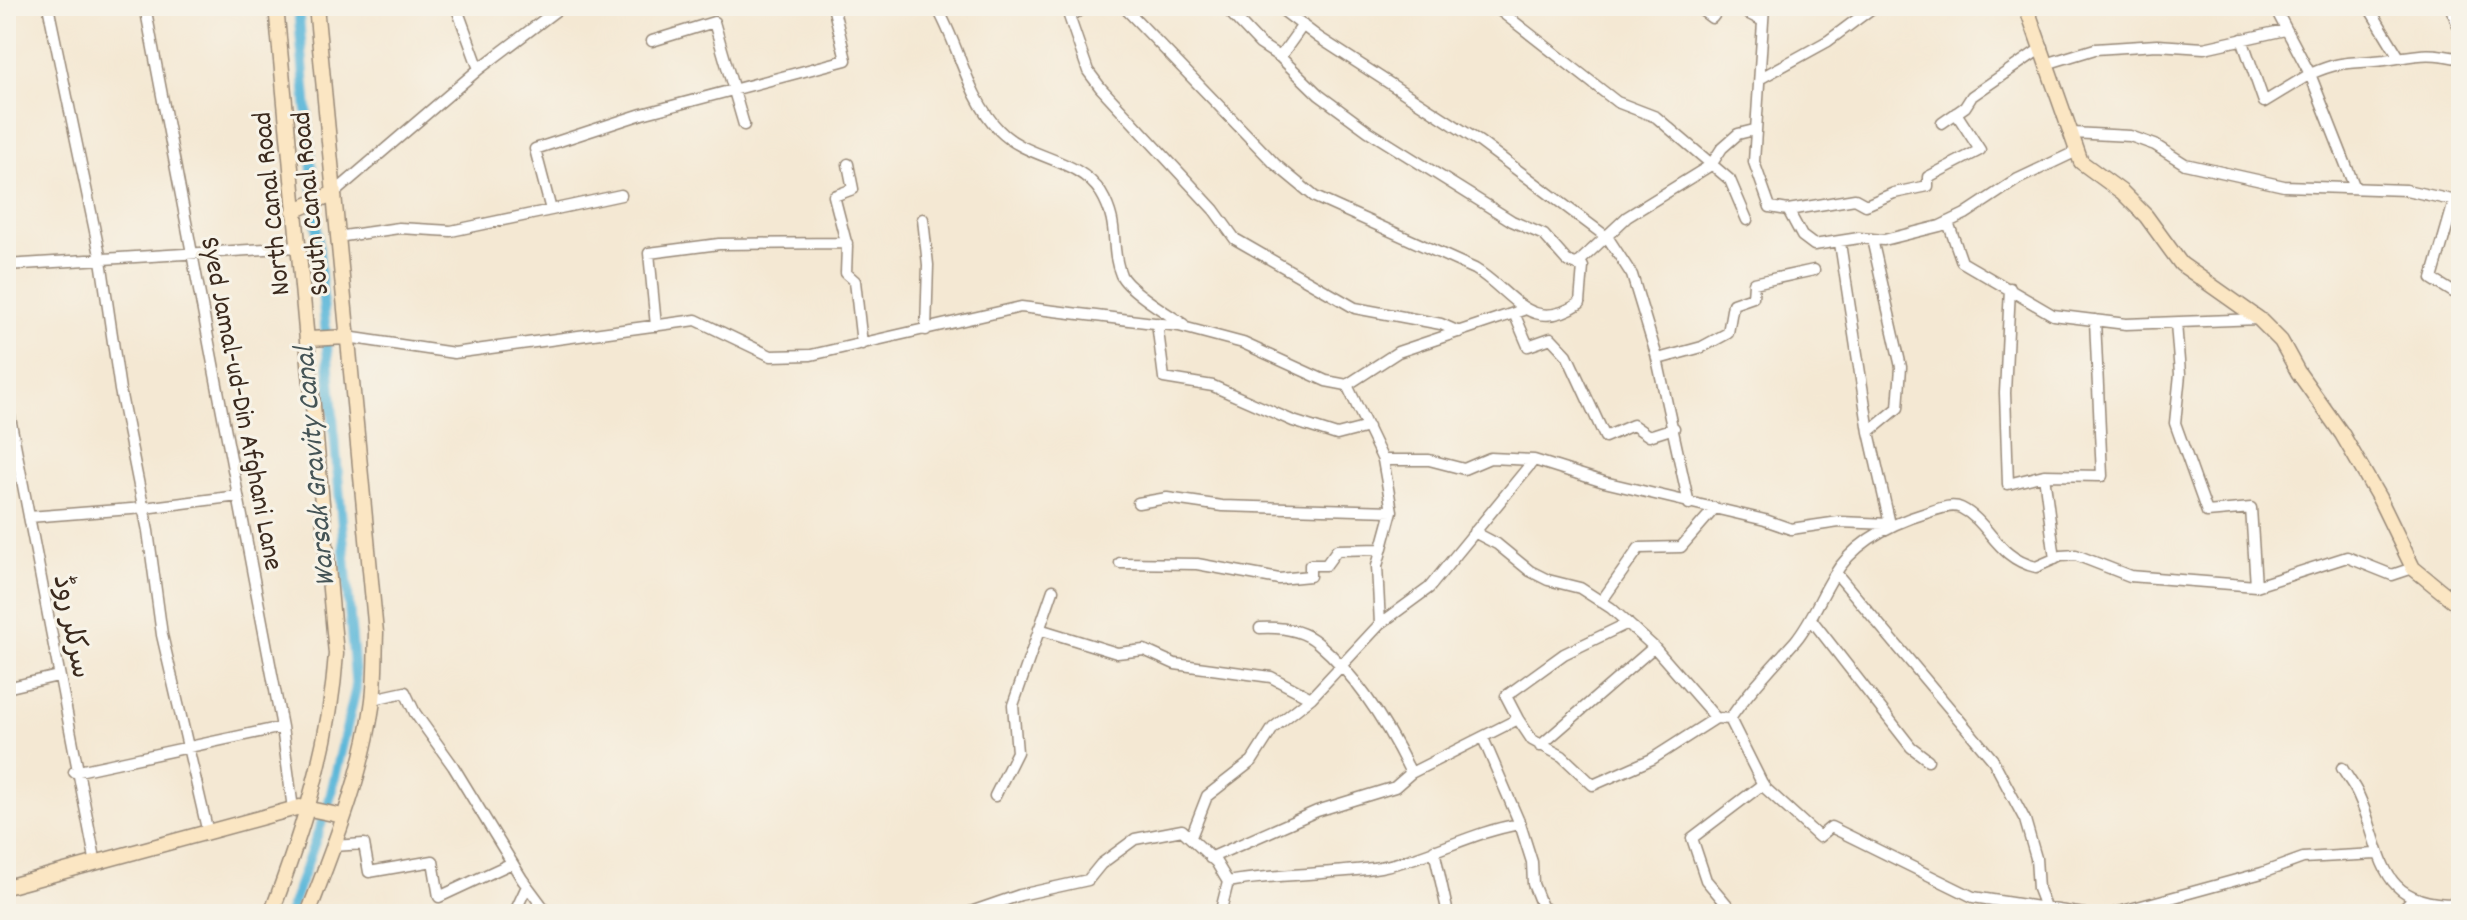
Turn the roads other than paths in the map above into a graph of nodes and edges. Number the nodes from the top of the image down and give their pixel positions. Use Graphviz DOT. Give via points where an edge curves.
graph roads {
  1 [pos="48,6"];
  2 [pos="145,6"];
  3 [pos="276,6"];
  4 [pos="316,6"];
  5 [pos="456,6"];
  6 [pos="547,6"];
  7 [pos="562,6"];
  8 [pos="833,6"];
  9 [pos="936,6"];
  10 [pos="1090,6"];
  11 [pos="1123,6"];
  12 [pos="1224,6"];
  13 [pos="1277,6"];
  14 [pos="1494,6"];
  15 [pos="1696,6"];
  16 [pos="1721,6"];
  17 [pos="1733,6"];
  18 [pos="1764,6"];
  19 [pos="1875,6"];
  20 [pos="2026,6"];
  21 [pos="2274,6"];
  22 [pos="2368,6"];
  23 [pos="2450,6"];
  24 [pos="550,18"];
  25 [pos="1763,21"];
  26 [pos="1303,25"];
  27 [pos="2285,30"];
  28 [pos="2461,32"];
  29 [pos="2242,39"];
  30 [pos="652,41"];
  31 [pos="2043,47"];
  32 [pos="1280,57"];
  33 [pos="2399,57"];
  34 [pos="2459,61"];
  35 [pos="2049,63"];
  36 [pos="479,69"];
  37 [pos="2310,74"];
  38 [pos="1761,78"];
  39 [pos="735,89"];
  40 [pos="1956,113"];
  41 [pos="1942,123"];
  42 [pos="744,125"];
  43 [pos="1754,130"];
  44 [pos="2072,133"];
  45 [pos="2075,152"];
  46 [pos="848,164"];
  47 [pos="1711,165"];
  48 [pos="2355,188"];
  49 [pos="621,195"];
  50 [pos="330,196"];
  51 [pos="2458,202"];
  52 [pos="301,209"];
  53 [pos="551,210"];
  54 [pos="1788,210"];
  55 [pos="923,219"];
  56 [pos="1747,220"];
  57 [pos="1948,222"];
  58 [pos="337,237"];
  59 [pos="1608,238"];
  60 [pos="1872,239"];
  61 [pos="847,243"];
  62 [pos="1840,243"];
  63 [pos="297,247"];
  64 [pos="191,256"];
  65 [pos="101,260"];
  66 [pos="6,265"];
  67 [pos="1583,267"];
  68 [pos="1814,270"];
  69 [pos="2010,288"];
  70 [pos="2453,292"];
  71 [pos="1518,312"];
  72 [pos="2259,319"];
  73 [pos="2095,320"];
  74 [pos="1157,323"];
  75 [pos="2176,323"];
  76 [pos="656,326"];
  77 [pos="1187,328"];
  78 [pos="926,330"];
  79 [pos="1459,332"];
  80 [pos="345,337"];
  81 [pos="309,339"];
  82 [pos="862,344"];
  83 [pos="1658,359"];
  84 [pos="1347,385"];
  85 [pos="6,397"];
  86 [pos="1368,427"];
  87 [pos="1674,428"];
  88 [pos="1869,432"];
  89 [pos="1383,460"];
  90 [pos="1534,460"];
  91 [pos="2044,475"];
  92 [pos="238,496"];
  93 [pos="1138,503"];
  94 [pos="1689,504"];
  95 [pos="144,508"];
  96 [pos="1714,509"];
  97 [pos="1392,511"];
  98 [pos="29,517"];
  99 [pos="1890,524"];
  100 [pos="1474,532"];
  101 [pos="1381,549"];
  102 [pos="2055,559"];
  103 [pos="1120,563"];
  104 [pos="2413,568"];
  105 [pos="1836,573"];
  106 [pos="2256,586"];
  107 [pos="1053,590"];
  108 [pos="1601,602"];
  109 [pos="2461,607"];
  110 [pos="1811,619"];
  111 [pos="1628,623"];
  112 [pos="1380,624"];
  113 [pos="1260,628"];
  114 [pos="1039,629"];
  115 [pos="1654,647"];
  116 [pos="1341,668"];
  117 [pos="58,676"];
  118 [pos="6,688"];
  119 [pos="1311,698"];
  120 [pos="373,699"];
  121 [pos="1716,718"];
  122 [pos="1518,719"];
  123 [pos="1730,719"];
  124 [pos="282,727"];
  125 [pos="1483,738"];
  126 [pos="1540,746"];
  127 [pos="188,748"];
  128 [pos="1928,760"];
  129 [pos="2342,768"];
  130 [pos="76,771"];
  131 [pos="1411,773"];
  132 [pos="1763,784"];
  133 [pos="995,796"];
  134 [pos="305,808"];
  135 [pos="341,816"];
  136 [pos="1520,824"];
  137 [pos="208,833"];
  138 [pos="1191,837"];
  139 [pos="333,846"];
  140 [pos="1434,850"];
  141 [pos="2376,854"];
  142 [pos="1210,858"];
  143 [pos="512,863"];
  144 [pos="96,864"];
  145 [pos="1228,882"];
  146 [pos="527,886"];
  147 [pos="6,887"];
  148 [pos="2414,898"];
  149 [pos="2461,904"];
  150 [pos="2154,909"];
  151 [pos="1545,911"];
  152 [pos="2047,912"];
  153 [pos="271,914"];
  154 [pos="308,914"];
  155 [pos="514,914"];
  156 [pos="548,914"];
  157 [pos="965,914"];
  158 [pos="1220,914"];
  159 [pos="1448,914"];
  160 [pos="1522,914"];
  161 [pos="1735,914"];
  162 [pos="2084,914"];
  163 [pos="2112,914"];
  164 [pos="2397,914"];
  1 -- 65 [label="street"];
  2 -- 64 [label="street, Syed Jamal-ud-Din Afghani Lane"];
  3 -- 52 [label="main road, North Canal Road"];
  4 -- 50 [label="main road, South Canal Road"];
  5 -- 36 [label="street"];
  6 -- 24 [label="street"];
  7 -- 24 [label="street"];
  8 -- 39 [label="street" via="846,60"];
  9 -- 77 [label="street" via="999,131 1037,155 1076,168 1100,191 1115,220 1122,278"];
  10 -- 79 [label="street" via="1069,16 1088,71 1235,239 1355,308"];
  11 -- 71 [label="street" via="1275,164 1315,197 1475,269 1499,283"];
  12 -- 32 [label="street"];
  13 -- 26 [label="street"];
  14 -- 47 [label="street" via="1617,102 1656,117"];
  15 -- 16 [label="street" via="1712,18"];
  17 -- 25 [label="street"];
  18 -- 25 [label="street"];
  19 -- 38 [label="street" via="1828,41"];
  20 -- 31 [label="main road"];
  21 -- 27 [label="street"];
  22 -- 33 [label="street"];
  23 -- 28 [label="street"];
  24 -- 36 [label="street"];
  25 -- 38 [label="street"];
  26 -- 32 [label="street"];
  26 -- 59 [label="street" via="1480,142"];
  27 -- 29 [label="street"];
  27 -- 37 [label="street"];
  29 -- 35 [label="street" via="2204,48 2095,49"];
  29 -- 37 [label="street" via="2264,102"];
  30 -- 39 [label="street" via="714,22"];
  31 -- 35 [label="main road"];
  31 -- 40 [label="street"];
  32 -- 67 [label="street" via="1368,131 1512,221 1544,235 1567,261"];
  33 -- 34 [label="street" via="2428,52"];
  33 -- 37 [label="street" via="2350,60"];
  35 -- 44 [label="main road"];
  36 -- 50 [label="street"];
  37 -- 48 [label="street"];
  38 -- 43 [label="street"];
  39 -- 42 [label="street"];
  39 -- 53 [label="street" via="535,149"];
  40 -- 41 [label="street"];
  40 -- 54 [label="street" via="1980,150 1928,177 1928,186 1866,205 1855,199"];
  43 -- 47 [label="street" via="1738,134"];
  43 -- 54 [label="street" via="1754,162 1770,207"];
  44 -- 45 [label="main road"];
  44 -- 48 [label="street" via="2130,136 2214,173 2284,186"];
  45 -- 57 [label="street"];
  45 -- 72 [label="main road" via="2146,216 2181,264"];
  46 -- 61 [label="street" via="853,189 834,196"];
  47 -- 56 [label="street" via="1730,180"];
  47 -- 59 [label="street" via="1627,217"];
  48 -- 51 [label="street" via="2406,190"];
  49 -- 53 [label="street"];
  50 -- 52 [label="main road"];
  50 -- 58 [label="main road, South Canal Road"];
  51 -- 70 [label="street" via="2432,279"];
  52 -- 63 [label="main road, North Canal Road"];
  53 -- 58 [label="street" via="451,231 399,228"];
  54 -- 62 [label="street" via="1802,236 1814,245"];
  55 -- 78 [label="street"];
  57 -- 60 [label="street"];
  57 -- 69 [label="street" via="1962,262"];
  58 -- 80 [label="main road, South Canal Road"];
  59 -- 67 [label="street" via="1580,261"];
  59 -- 83 [label="street" via="1632,275"];
  60 -- 62 [label="street"];
  60 -- 88 [label="street" via="1901,367 1898,408"];
  61 -- 76 [label="street" via="719,244 649,253"];
  61 -- 82 [label="street" via="846,273 855,281"];
  62 -- 88 [label="street"];
  63 -- 64 [label="street"];
  63 -- 81 [label="main road, North Canal Road"];
  64 -- 65 [label="street"];
  64 -- 92 [label="street, Syed Jamal-ud-Din Afghani Lane"];
  65 -- 66 [label="street"];
  65 -- 95 [label="street"];
  67 -- 71 [label="street" via="1580,303 1547,316"];
  68 -- 83 [label="street" via="1754,283 1753,297 1733,304 1728,333 1702,347"];
  69 -- 73 [label="street" via="2053,315"];
  69 -- 91 [label="street" via="2008,484"];
  71 -- 79 [label="street"];
  71 -- 87 [label="street" via="1528,346 1551,338 1567,355 1605,437 1633,425 1649,436"];
  72 -- 75 [label="street"];
  72 -- 104 [label="main road" via="2281,341 2342,434"];
  73 -- 75 [label="street"];
  73 -- 91 [label="street" via="2102,476"];
  74 -- 77 [label="street"];
  74 -- 78 [label="street" via="1021,307"];
  74 -- 86 [label="street" via="1164,378 1213,386 1337,435"];
  75 -- 106 [label="street" via="2180,374 2175,423 2207,512 2251,508"];
  76 -- 80 [label="street" via="454,353"];
  76 -- 82 [label="street" via="696,320 771,356 811,355"];
  77 -- 84 [label="street" via="1243,343 1326,381"];
  78 -- 82 [label="street"];
  79 -- 84 [label="street" via="1398,352"];
  80 -- 81 [label="main road"];
  80 -- 120 [label="main road, South Canal Road" via="376,633"];
  81 -- 134 [label="main road, North Canal Road" via="336,654 332,709"];
  83 -- 87 [label="street"];
  84 -- 86 [label="street"];
  85 -- 98 [label="street, سرکلر روڈ"];
  86 -- 89 [label="street"];
  87 -- 94 [label="street"];
  88 -- 99 [label="street"];
  89 -- 90 [label="street" via="1429,460 1464,469 1490,458"];
  89 -- 97 [label="street"];
  90 -- 94 [label="street"];
  90 -- 100 [label="street"];
  91 -- 102 [label="street"];
  92 -- 95 [label="street"];
  92 -- 124 [label="street, Syed Jamal-ud-Din Afghani Lane"];
  93 -- 97 [label="street" via="1167,498 1222,506"];
  94 -- 96 [label="street"];
  95 -- 98 [label="street"];
  95 -- 127 [label="street" via="162,635"];
  96 -- 99 [label="street" via="1791,529 1839,522"];
  96 -- 108 [label="street" via="1681,547 1639,548"];
  97 -- 101 [label="street"];
  98 -- 117 [label="street, سرکلر روڈ"];
  99 -- 102 [label="street" via="1960,507 1996,546 2027,565"];
  99 -- 105 [label="street" via="1854,551"];
  100 -- 108 [label="street" via="1530,571 1580,588"];
  100 -- 112 [label="street" via="1429,588"];
  101 -- 103 [label="street" via="1337,550 1326,565 1310,565 1310,576 1279,579 1197,564"];
  101 -- 112 [label="street"];
  102 -- 106 [label="street" via="2076,555 2130,576"];
  104 -- 106 [label="street" via="2392,575 2347,557"];
  104 -- 109 [label="main road"];
  105 -- 110 [label="street"];
  105 -- 152 [label="street" via="1993,760 2025,820"];
  107 -- 114 [label="street"];
  108 -- 111 [label="street"];
  110 -- 123 [label="street"];
  110 -- 128 [label="street" via="1911,747"];
  111 -- 115 [label="street"];
  111 -- 122 [label="street" via="1564,654 1506,696"];
  112 -- 116 [label="street"];
  113 -- 116 [label="street" via="1281,626 1316,641"];
  114 -- 119 [label="street" via="1117,653 1144,650 1175,664 1271,677"];
  114 -- 133 [label="street" via="1013,705 1017,752"];
  115 -- 121 [label="street"];
  115 -- 126 [label="street"];
  116 -- 119 [label="street"];
  116 -- 131 [label="street" via="1379,715"];
  117 -- 118 [label="street"];
  117 -- 130 [label="street, سرکلر روڈ"];
  119 -- 138 [label="street" via="1273,728 1252,761 1207,796"];
  120 -- 135 [label="main road, South Canal Road"];
  120 -- 143 [label="street" via="405,692"];
  121 -- 123 [label="street"];
  121 -- 126 [label="street" via="1652,759 1593,785 1562,756"];
  122 -- 125 [label="street"];
  122 -- 126 [label="street"];
  123 -- 132 [label="street"];
  124 -- 127 [label="street"];
  124 -- 134 [label="street, Syed Jamal-ud-Din Afghani Lane"];
  125 -- 131 [label="street"];
  125 -- 136 [label="street"];
  127 -- 130 [label="street"];
  127 -- 137 [label="street"];
  129 -- 141 [label="street" via="2358,795"];
  130 -- 144 [label="street, سرکلر روڈ"];
  131 -- 142 [label="street" via="1395,787 1317,811"];
  132 -- 152 [label="street" via="1819,837 1831,827 1973,897"];
  132 -- 161 [label="street" via="1692,838 1706,880"];
  134 -- 135 [label="main road"];
  134 -- 137 [label="main road"];
  134 -- 153 [label="main road, North Canal Road"];
  135 -- 139 [label="main road, South Canal Road"];
  136 -- 140 [label="street"];
  136 -- 151 [label="street" via="1533,884"];
  137 -- 144 [label="main road"];
  138 -- 142 [label="street"];
  138 -- 157 [label="street" via="1182,830 1135,839 1088,880"];
  139 -- 143 [label="street" via="364,844 369,872 433,861 439,897"];
  139 -- 154 [label="main road, South Canal Road"];
  140 -- 145 [label="street" via="1379,867"];
  140 -- 159 [label="street"];
  141 -- 148 [label="street" via="2390,878"];
  141 -- 150 [label="street" via="2303,858"];
  142 -- 145 [label="street"];
  143 -- 146 [label="street"];
  144 -- 147 [label="main road"];
  145 -- 158 [label="street"];
  146 -- 155 [label="street"];
  146 -- 156 [label="street"];
  148 -- 149 [label="street"];
  148 -- 164 [label="street"];
  150 -- 163 [label="street"];
  151 -- 160 [label="street"];
  152 -- 162 [label="street"];
}
